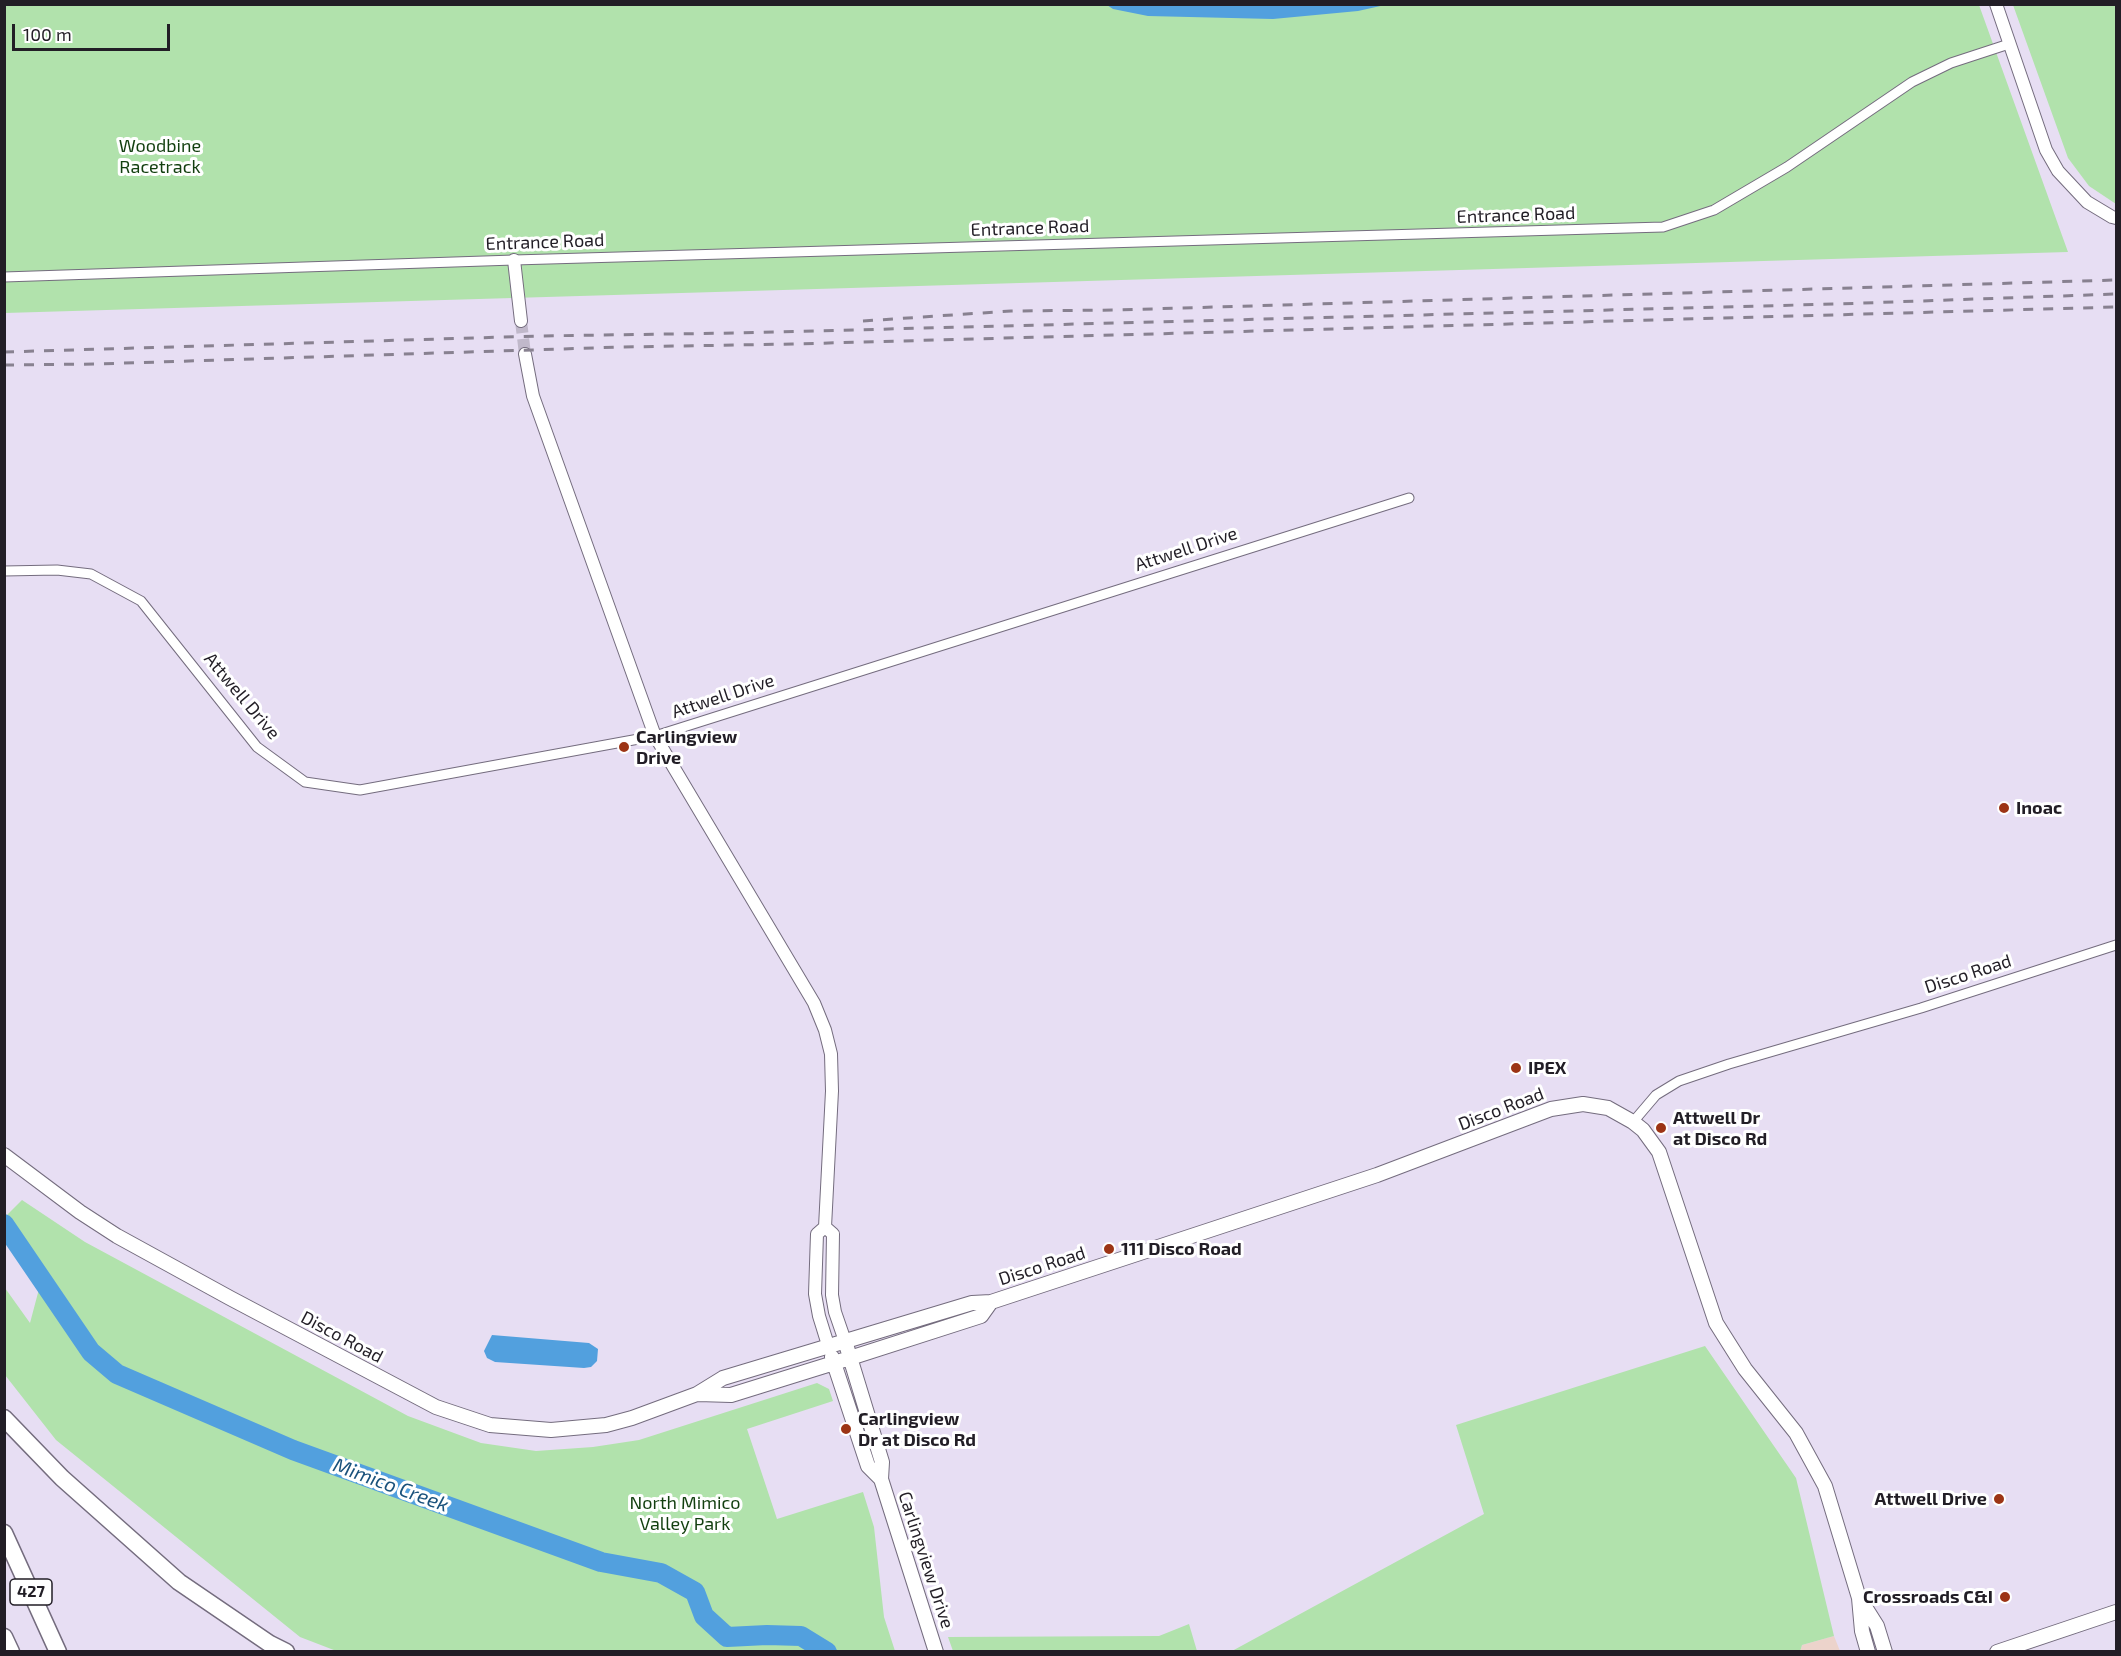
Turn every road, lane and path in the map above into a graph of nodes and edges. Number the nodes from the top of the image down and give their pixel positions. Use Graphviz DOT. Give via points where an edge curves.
graph roads {
  1 [pos="1996,4"];
  2 [pos="2009,44"];
  3 [pos="2116,218"];
  4 [pos="514,260"];
  5 [pos="4,277"];
  6 [pos="521,321"];
  7 [pos="525,354"];
  8 [pos="1408,498"];
  9 [pos="4,572"];
  10 [pos="655,736"];
  11 [pos="2116,945"];
  12 [pos="1633,1122"];
  13 [pos="4,1155"];
  14 [pos="825,1227"];
  15 [pos="991,1302"];
  16 [pos="845,1341"];
  17 [pos="828,1345"];
  18 [pos="850,1358"];
  19 [pos="835,1363"];
  20 [pos="697,1394"];
  21 [pos="4,1418"];
  22 [pos="880,1479"];
  23 [pos="4,1533"];
  24 [pos="1859,1598"];
  25 [pos="2116,1612"];
  26 [pos="4,1637"];
  27 [pos="11,1652"];
  28 [pos="58,1652"];
  29 [pos="286,1652"];
  30 [pos="936,1652"];
  31 [pos="1868,1652"];
  32 [pos="1885,1652"];
  33 [pos="1997,1652"];
  1 -- 2 [label="street"];
  2 -- 3 [label="street" via="2046,150 2058,171 2087,202"];
  2 -- 4 [label="street, Entrance Road" via="1951,63 1912,82 1778,173 1714,210 1664,227"];
  4 -- 5 [label="street, Entrance Road"];
  4 -- 6 [label="street"];
  7 -- 10 [label="street, Carlingview Drive" via="533,396"];
  8 -- 10 [label="street, Attwell Drive"];
  9 -- 10 [label="street, Attwell Drive" via="57,570 91,574 141,601 256,747 305,782 360,790"];
  10 -- 14 [label="street, Carlingview Drive" via="814,1003 825,1030 831,1054 832,1091"];
  11 -- 12 [label="street, Disco Road" via="1678,1081 1656,1095"];
  12 -- 15 [label="main road, Disco Road" via="1597,1105 1551,1109 1367,1179"];
  12 -- 24 [label="main road" via="1659,1152 1716,1323 1745,1369 1796,1433 1825,1486"];
  13 -- 20 [label="main road, Disco Road" via="117,1236 458,1416 519,1429 578,1429 623,1420"];
  14 -- 16 [label="street, Carlingview Drive" via="833,1234 832,1295"];
  14 -- 17 [label="street, Carlingview Drive" via="817,1234 815,1294"];
  15 -- 16 [label="main road, Disco Road" via="972,1303"];
  15 -- 18 [label="main road, Disco Road" via="981,1316"];
  16 -- 17 [label="main road, Disco Road"];
  16 -- 18 [label="main road, Carlingview Drive"];
  17 -- 19 [label="main road, Carlingview Drive"];
  17 -- 20 [label="main road, Disco Road" via="723,1378"];
  18 -- 19 [label="main road, Disco Road"];
  18 -- 22 [label="main road, Carlingview Drive" via="882,1462"];
  19 -- 20 [label="main road, Disco Road" via="730,1395"];
  19 -- 22 [label="main road, Carlingview Drive" via="868,1466"];
  21 -- 29 [label="highway" via="62,1478 179,1582"];
  22 -- 30 [label="main road, Carlingview Drive"];
  23 -- 28 [label="highway, 427"];
  24 -- 31 [label="main road"];
  24 -- 32 [label="main road" via="1877,1626"];
  25 -- 33 [label="main road"];
  26 -- 27 [label="highway"];
}
